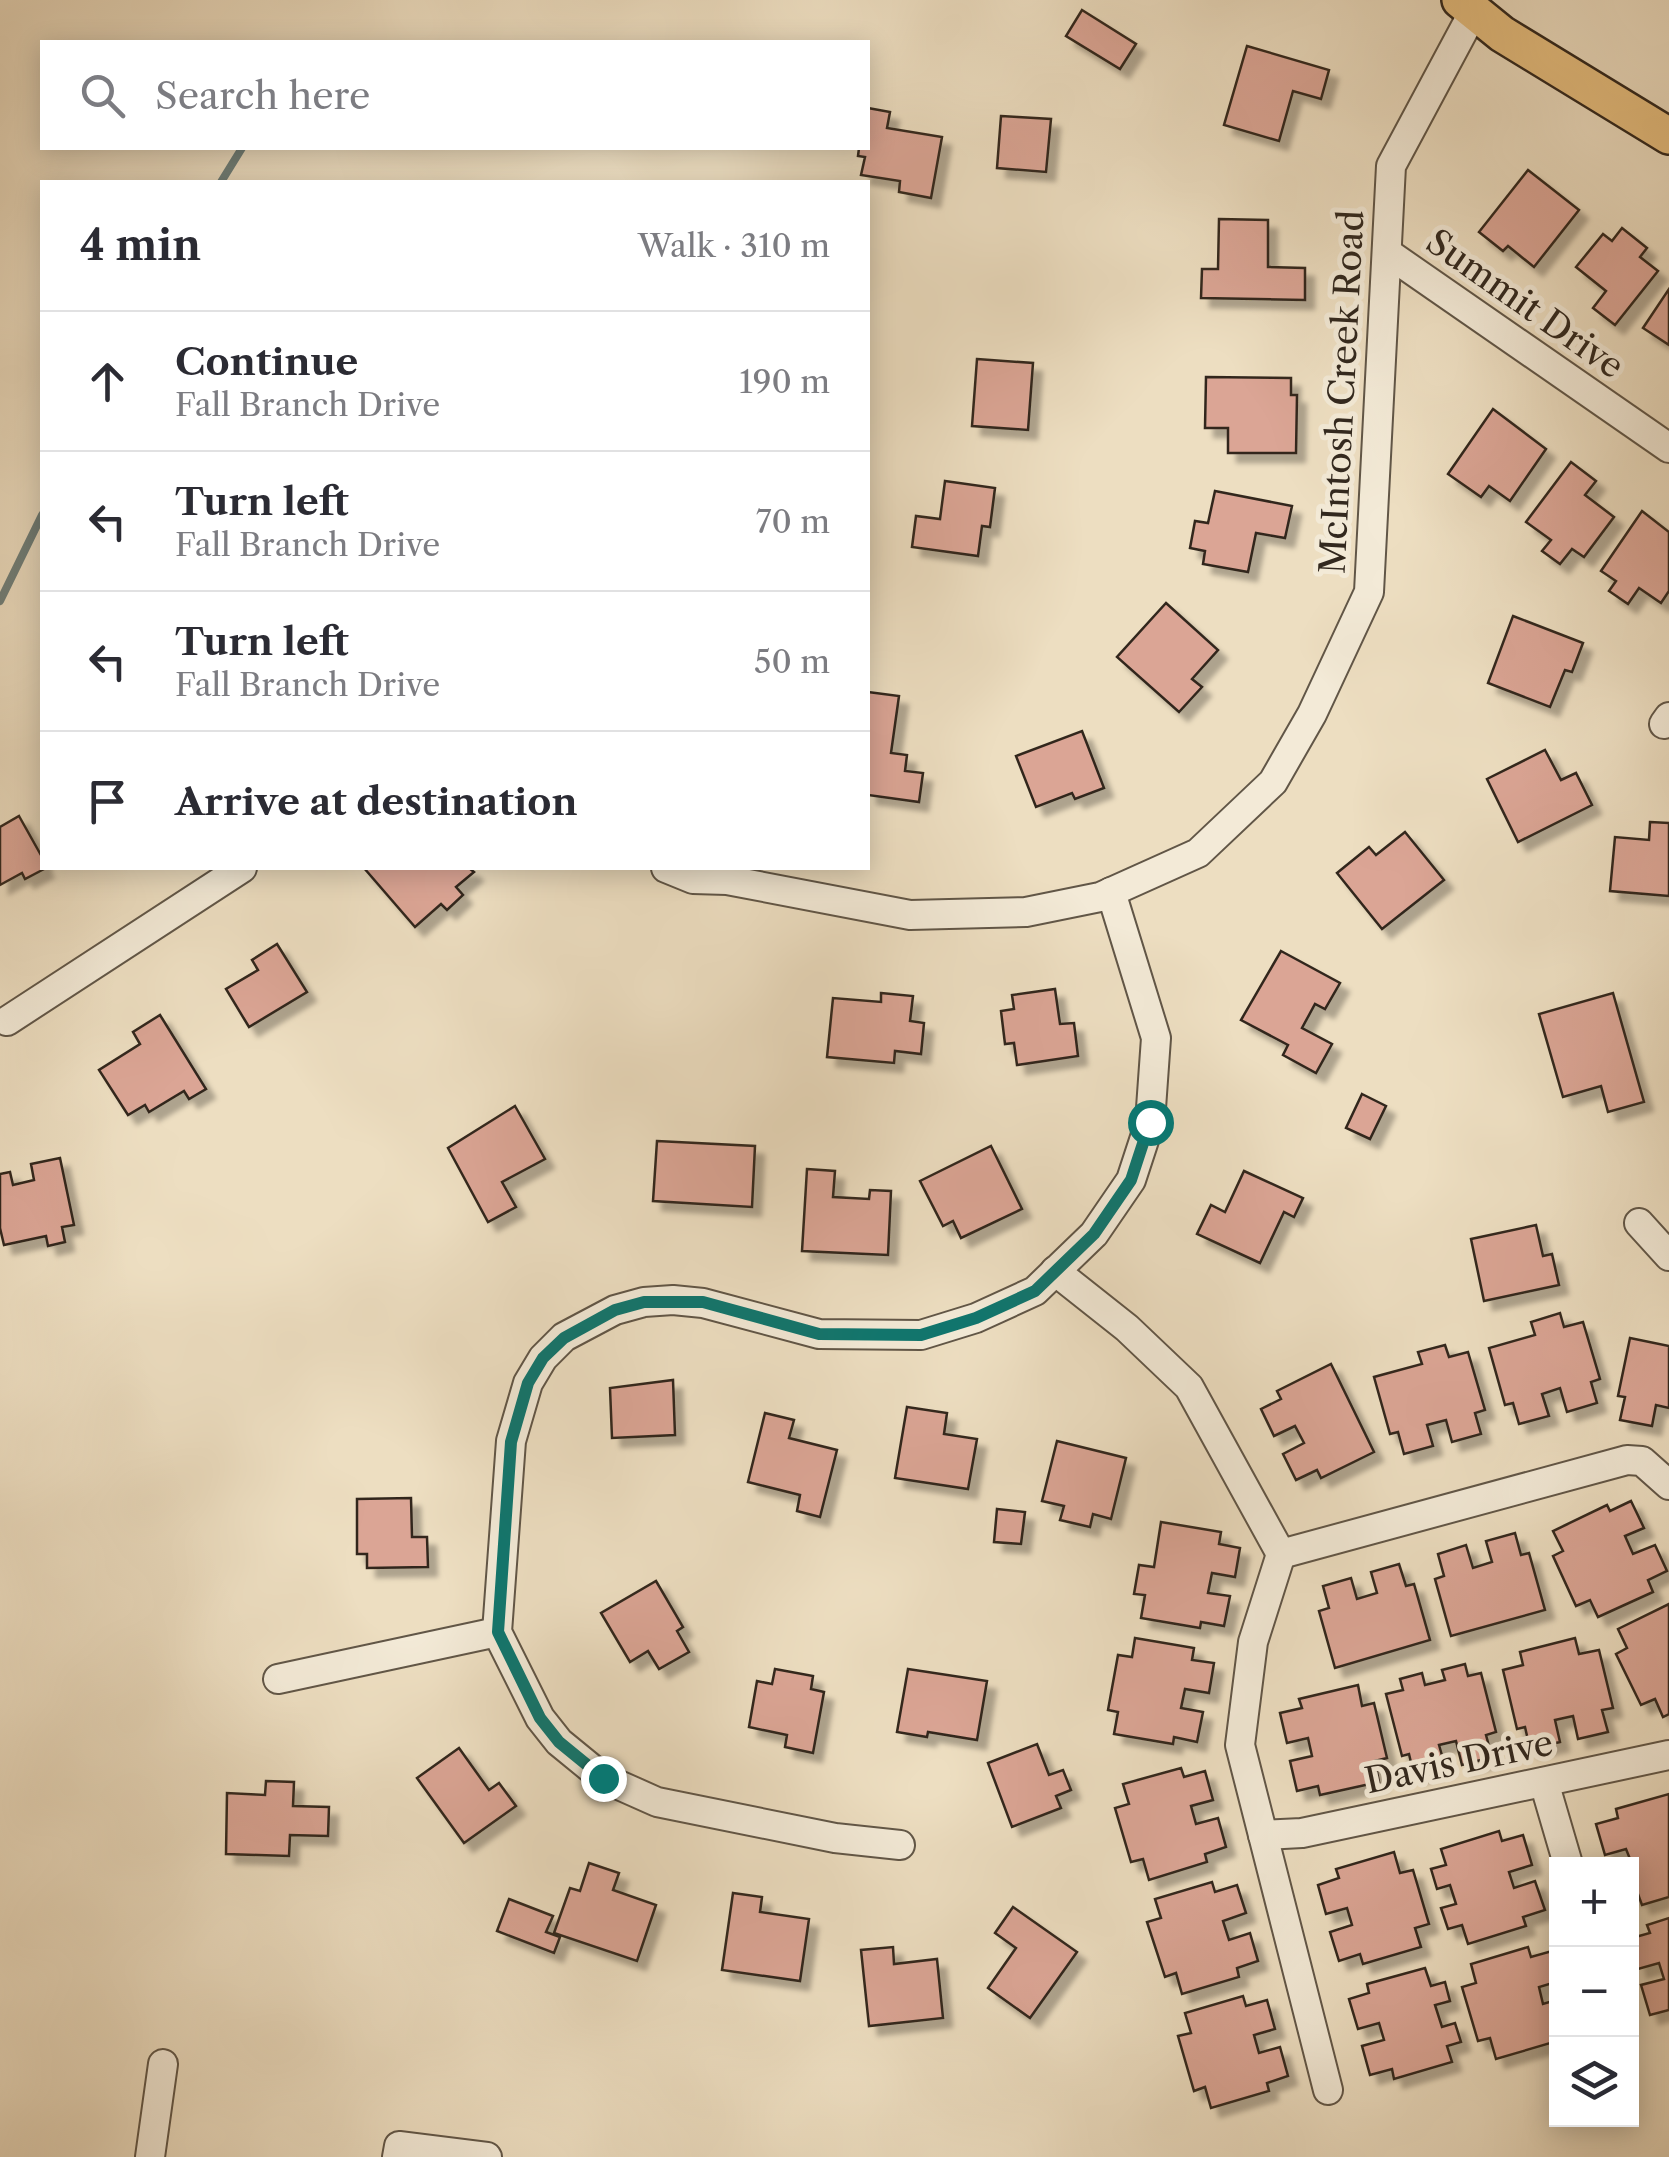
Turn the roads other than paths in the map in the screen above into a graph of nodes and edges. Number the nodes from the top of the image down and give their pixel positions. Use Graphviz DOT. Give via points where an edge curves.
graph roads {
  1 [pos="1467,6"];
  2 [pos="1669,136"];
  3 [pos="1389,254"];
  4 [pos="1669,448"];
  5 [pos="239,870"];
  6 [pos="670,870"];
  7 [pos="729,874"];
  8 [pos="1111,892"];
  9 [pos="8,1021"];
  10 [pos="1638,1223"];
  11 [pos="1669,1256"];
  12 [pos="1055,1271"];
  13 [pos="1669,1486"];
  14 [pos="1281,1554"];
  15 [pos="498,1632"];
  16 [pos="278,1678"];
  17 [pos="1669,1755"];
  18 [pos="1544,1782"];
  19 [pos="1263,1835"];
  20 [pos="900,1845"];
  21 [pos="1566,1857"];
  22 [pos="163,2064"];
  23 [pos="1328,2090"];
  24 [pos="150,2157"];
  25 [pos="397,2157"];
  26 [pos="488,2157"];
  1 -- 2 [label="main road"];
  1 -- 3 [label="street, McIntosh Creek Road" via="1391,166"];
  3 -- 4 [label="street, Summit Drive"];
  3 -- 8 [label="street, McIntosh Creek Road" via="1370,592 1274,782 1198,853"];
  5 -- 9 [label="street"];
  6 -- 7 [label="street, McIntosh Creek Road" via="693,880"];
  7 -- 8 [label="street, McIntosh Creek Road" via="910,915 1026,912"];
  8 -- 12 [label="street" via="1156,1038 1150,1122 1131,1180 1094,1234"];
  10 -- 11 [label="street"];
  12 -- 14 [label="street" via="1189,1387"];
  12 -- 15 [label="street" via="1035,1291 921,1335 819,1334 674,1300 615,1310 564,1338 528,1383 511,1442"];
  13 -- 14 [label="street" via="1642,1462 1627,1460"];
  14 -- 19 [label="street" via="1254,1642 1240,1745"];
  15 -- 16 [label="street"];
  15 -- 20 [label="street" via="540,1718 603,1778 657,1802"];
  17 -- 18 [label="street, Davis Drive"];
  18 -- 19 [label="street, Davis Drive" via="1302,1833"];
  18 -- 21 [label="street"];
  19 -- 23 [label="street"];
  22 -- 24 [label="street"];
  25 -- 26 [label="street" via="399,2146"];
}
